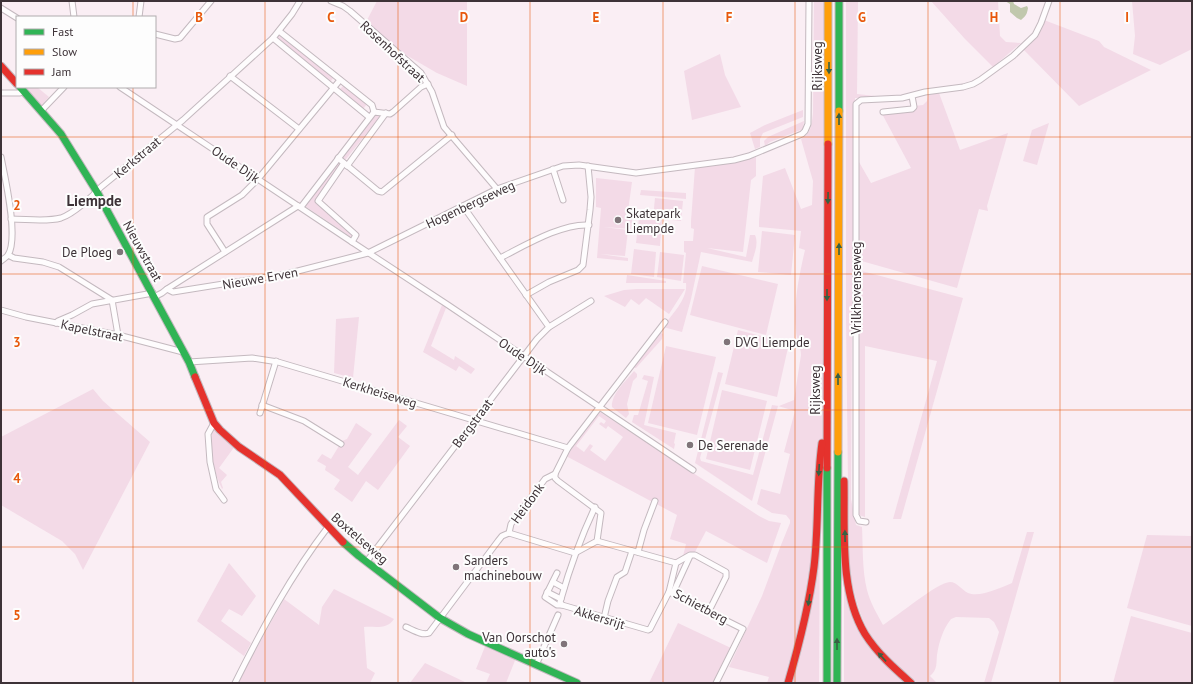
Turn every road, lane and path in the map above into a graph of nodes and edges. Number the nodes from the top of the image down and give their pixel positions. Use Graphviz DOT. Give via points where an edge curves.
graph roads {
  1 [pos="72,1"];
  2 [pos="141,1"];
  3 [pos="211,1"];
  4 [pos="300,1"];
  5 [pos="331,1"];
  6 [pos="809,1"];
  7 [pos="828,1"];
  8 [pos="839,1"];
  9 [pos="1049,1"];
  10 [pos="1,8"];
  11 [pos="74,16"];
  12 [pos="139,16"];
  13 [pos="16,17"];
  14 [pos="279,31"];
  15 [pos="156,34"];
  16 [pos="273,38"];
  17 [pos="1,66"];
  18 [pos="230,76"];
  19 [pos="340,80"];
  20 [pos="16,83"];
  21 [pos="428,84"];
  22 [pos="334,87"];
  23 [pos="63,88"];
  24 [pos="122,88"];
  25 [pos="22,89"];
  26 [pos="1,93"];
  27 [pos="912,96"];
  28 [pos="41,111"];
  29 [pos="374,112"];
  30 [pos="883,112"];
  31 [pos="386,113"];
  32 [pos="369,117"];
  33 [pos="177,124"];
  34 [pos="299,129"];
  35 [pos="452,135"];
  36 [pos="1,157"];
  37 [pos="338,158"];
  38 [pos="345,164"];
  39 [pos="588,166"];
  40 [pos="553,169"];
  41 [pos="258,179"];
  42 [pos="497,189"];
  43 [pos="97,192"];
  44 [pos="563,200"];
  45 [pos="463,206"];
  46 [pos="300,207"];
  47 [pos="11,219"];
  48 [pos="589,225"];
  49 [pos="352,242"];
  50 [pos="225,252"];
  51 [pos="368,253"];
  52 [pos="8,255"];
  53 [pos="500,258"];
  54 [pos="1,261"];
  55 [pos="167,289"];
  56 [pos="154,295"];
  57 [pos="526,295"];
  58 [pos="112,300"];
  59 [pos="591,301"];
  60 [pos="1,310"];
  61 [pos="665,322"];
  62 [pos="56,323"];
  63 [pos="550,328"];
  64 [pos="118,335"];
  65 [pos="183,352"];
  66 [pos="523,356"];
  67 [pos="276,361"];
  68 [pos="189,362"];
  69 [pos="262,405"];
  70 [pos="599,407"];
  71 [pos="260,413"];
  72 [pos="827,418"];
  73 [pos="838,418"];
  74 [pos="474,420"];
  75 [pos="214,423"];
  76 [pos="341,444"];
  77 [pos="568,448"];
  78 [pos="694,470"];
  79 [pos="555,474"];
  80 [pos="224,500"];
  81 [pos="655,501"];
  82 [pos="595,507"];
  83 [pos="866,522"];
  84 [pos="328,527"];
  85 [pos="508,533"];
  86 [pos="597,541"];
  87 [pos="632,551"];
  88 [pos="638,552"];
  89 [pos="575,553"];
  90 [pos="690,555"];
  91 [pos="367,561"];
  92 [pos="676,563"];
  93 [pos="557,573"];
  94 [pos="553,582"];
  95 [pos="564,588"];
  96 [pos="547,592"];
  97 [pos="671,592"];
  98 [pos="561,599"];
  99 [pos="562,605"];
  100 [pos="709,611"];
  101 [pos="558,615"];
  102 [pos="440,618"];
  103 [pos="604,618"];
  104 [pos="406,627"];
  105 [pos="536,665"];
  106 [pos="235,683"];
  107 [pos="577,683"];
  108 [pos="716,683"];
  109 [pos="788,683"];
  110 [pos="826,683"];
  111 [pos="837,683"];
  112 [pos="911,683"];
  1 -- 11 [label="street"];
  2 -- 12 [label="street"];
  3 -- 15 [label="street" via="180,38"];
  4 -- 14 [label="street, Kerkstraat"];
  5 -- 21 [label="street, Rosenhofstraat" via="350,11 421,73"];
  6 -- 39 [label="street, Hogenbergseweg" via="807,128 802,134 734,160 636,173"];
  7 -- 72 [label="main road, Rijksweg, one-way"];
  73 -- 8 [label="main road, Rijksweg, one-way"];
  9 -- 27 [label="street, Vrilkhovenseweg" via="1035,35 988,75 973,84"];
  10 -- 13 [label="street"];
  14 -- 16 [label="street, Kerkstraat"];
  14 -- 19 [label="street"];
  16 -- 18 [label="street, Kerkstraat"];
  16 -- 22 [label="street"];
  17 -- 20 [label="main road"];
  18 -- 33 [label="street, Kerkstraat"];
  18 -- 34 [label="street"];
  19 -- 22 [label="street"];
  19 -- 29 [label="street" via="372,106"];
  21 -- 31 [label="street" via="421,87 393,112"];
  21 -- 35 [label="street, Rosenhofstraat" via="444,127"];
  22 -- 32 [label="street"];
  22 -- 34 [label="street"];
  23 -- 28 [label="street"];
  24 -- 33 [label="street, Oude Dijk"];
  25 -- 26 [label="street" via="20,93"];
  25 -- 28 [label="main road, Nieuwstraat"];
  27 -- 30 [label="street" via="912,109"];
  27 -- 83 [label="street, Vrilkhovenseweg" via="861,100 856,105 856,514 859,521"];
  28 -- 43 [label="main road, Nieuwstraat" via="61,134"];
  29 -- 31 [label="street"];
  29 -- 32 [label="street"];
  31 -- 38 [label="street"];
  32 -- 37 [label="street"];
  33 -- 41 [label="street, Oude Dijk"];
  33 -- 43 [label="street, Kerkstraat"];
  34 -- 41 [label="street"];
  35 -- 38 [label="street" via="382,192"];
  35 -- 42 [label="street, Rosenhofstraat"];
  36 -- 47 [label="street"];
  37 -- 38 [label="street"];
  37 -- 46 [label="street"];
  38 -- 49 [label="street" via="318,201 356,235"];
  39 -- 40 [label="street, Hogenbergseweg"];
  39 -- 48 [label="street" via="591,197"];
  40 -- 42 [label="street, Hogenbergseweg"];
  40 -- 44 [label="street"];
  41 -- 46 [label="street, Oude Dijk"];
  41 -- 50 [label="street" via="242,195 207,216 207,224"];
  42 -- 45 [label="street, Hogenbergseweg"];
  43 -- 47 [label="street, Kerkstraat" via="62,217 52,220"];
  43 -- 56 [label="main road, Nieuwstraat"];
  45 -- 51 [label="street, Hogenbergseweg"];
  45 -- 53 [label="street"];
  46 -- 49 [label="street, Oude Dijk"];
  46 -- 50 [label="street"];
  47 -- 52 [label="street" via="12,240"];
  48 -- 53 [label="street" via="575,225 563,229"];
  48 -- 57 [label="street" via="583,265 578,270"];
  49 -- 51 [label="street, Oude Dijk"];
  50 -- 55 [label="street"];
  51 -- 55 [label="street, Nieuwe Erven" via="286,274 173,292"];
  51 -- 66 [label="street, Oude Dijk"];
  52 -- 54 [label="street"];
  52 -- 58 [label="street" via="59,267"];
  53 -- 57 [label="street"];
  55 -- 56 [label="street"];
  56 -- 58 [label="street"];
  56 -- 65 [label="main road, Nieuwstraat"];
  57 -- 63 [label="street"];
  58 -- 62 [label="street" via="92,304"];
  58 -- 64 [label="street"];
  59 -- 63 [label="street, Bergstraat"];
  60 -- 62 [label="street, Kapelstraat"];
  61 -- 70 [label="street, Heidonk"];
  62 -- 64 [label="street, Kapelstraat"];
  63 -- 66 [label="street, Bergstraat" via="537,338"];
  64 -- 65 [label="street, Kapelstraat"];
  65 -- 68 [label="main road, Boxtelseweg"];
  66 -- 70 [label="street, Oude Dijk"];
  66 -- 74 [label="street, Bergstraat"];
  67 -- 68 [label="street, Kerkheiseweg" via="252,358"];
  67 -- 69 [label="street"];
  67 -- 74 [label="street, Kerkheiseweg"];
  68 -- 75 [label="main road, Boxtelseweg"];
  69 -- 71 [label="street"];
  69 -- 76 [label="street" via="304,421"];
  70 -- 77 [label="street, Heidonk"];
  70 -- 78 [label="street, Oude Dijk"];
  72 -- 109 [label="main road, one-way" via="819,462 814,566 807,610"];
  72 -- 110 [label="main road, Rijksweg"];
  111 -- 73 [label="main road, Rijksweg, one-way"];
  112 -- 73 [label="main road, one-way" via="870,643 851,600 846,570 843,462"];
  74 -- 77 [label="street, Kerkheiseweg"];
  74 -- 91 [label="street, Bergstraat"];
  75 -- 80 [label="street" via="208,434 209,456 216,489"];
  75 -- 84 [label="main road, Boxtelseweg" via="239,447 280,475"];
  77 -- 79 [label="street, Heidonk"];
  79 -- 82 [label="street" via="558,481"];
  79 -- 85 [label="street, Heidonk" via="545,479 511,524"];
  81 -- 88 [label="street"];
  82 -- 86 [label="street" via="602,516"];
  82 -- 89 [label="street, Akkersrijt"];
  84 -- 91 [label="main road, Boxtelseweg"];
  84 -- 106 [label="street" via="270,617"];
  85 -- 89 [label="street"];
  85 -- 102 [label="street, Heidonk" via="502,536"];
  86 -- 87 [label="street"];
  86 -- 89 [label="street"];
  87 -- 88 [label="street"];
  87 -- 103 [label="street" via="625,572 617,577"];
  88 -- 92 [label="street"];
  89 -- 95 [label="street, Akkersrijt"];
  90 -- 92 [label="street"];
  90 -- 97 [label="street"];
  90 -- 100 [label="street" via="726,572"];
  91 -- 102 [label="main road, Boxtelseweg"];
  92 -- 97 [label="street, Schietberg"];
  93 -- 94 [label="street"];
  94 -- 95 [label="street"];
  94 -- 96 [label="street"];
  95 -- 98 [label="street, Akkersrijt"];
  96 -- 98 [label="street"];
  96 -- 99 [label="street" via="546,599"];
  97 -- 100 [label="street, Schietberg"];
  97 -- 103 [label="street, Akkersrijt" via="648,630"];
  98 -- 99 [label="street, Akkersrijt"];
  99 -- 103 [label="street, Akkersrijt"];
  100 -- 108 [label="street, Schietberg" via="743,629"];
  101 -- 105 [label="street"];
  102 -- 104 [label="street, Heidonk" via="429,633"];
  102 -- 105 [label="main road, Boxtelseweg" via="468,634"];
  105 -- 107 [label="main road, Boxtelseweg"];
}
